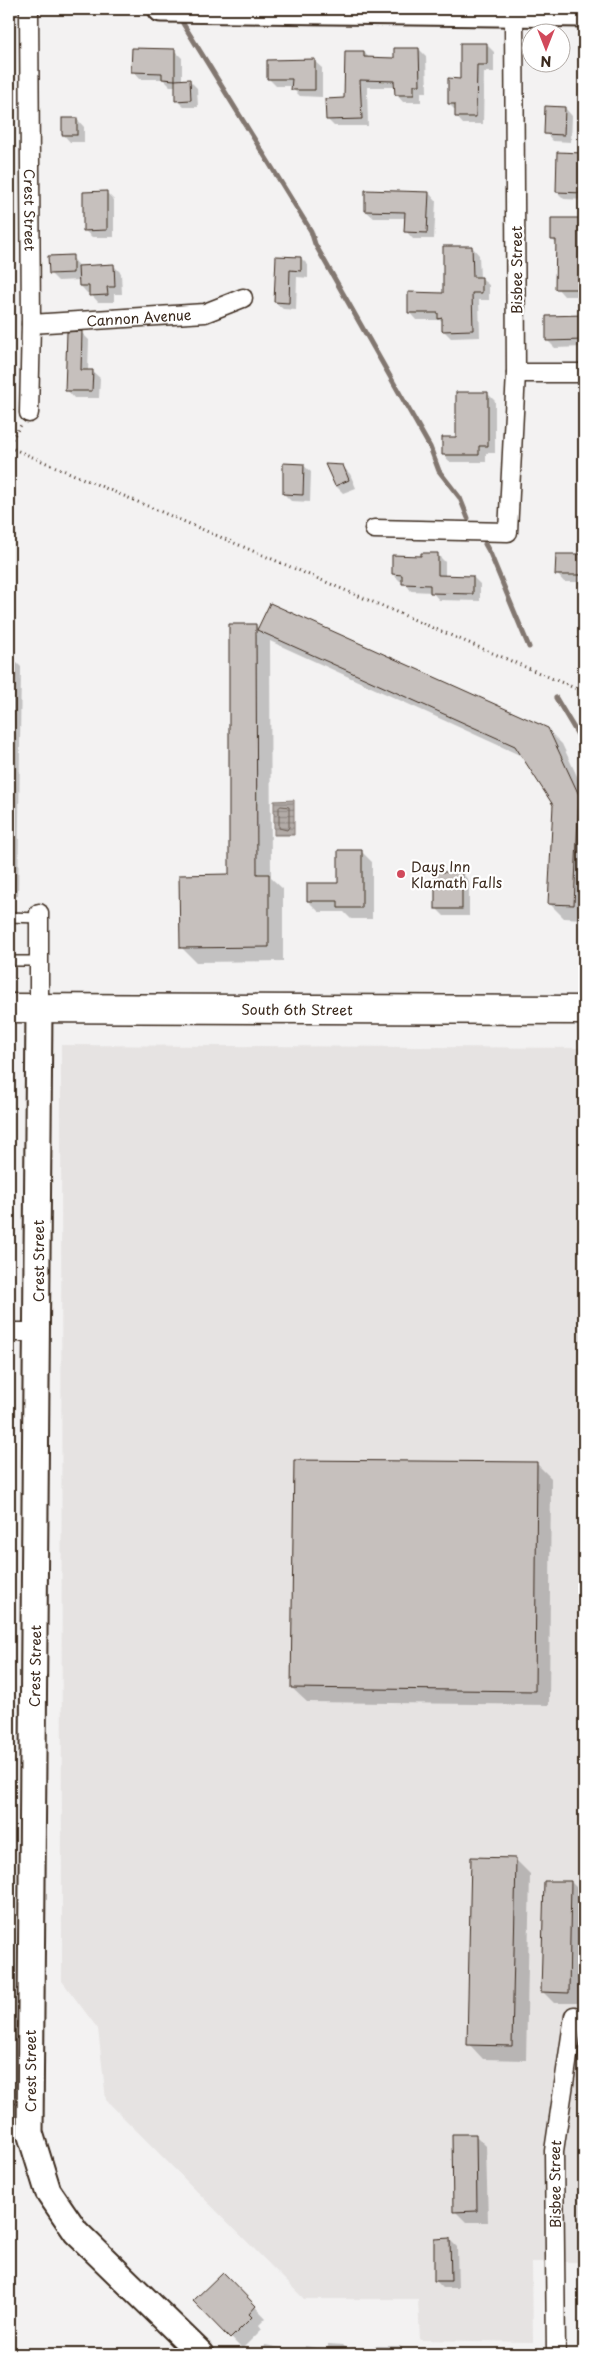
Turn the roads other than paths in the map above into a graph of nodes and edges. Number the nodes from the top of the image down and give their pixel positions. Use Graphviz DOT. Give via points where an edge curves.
graph roads {
  1 [pos="29,9"];
  2 [pos="161,9"];
  3 [pos="208,9"];
  4 [pos="514,11"];
  5 [pos="584,14"];
  6 [pos="243,298"];
  7 [pos="31,324"];
  8 [pos="516,373"];
  9 [pos="584,373"];
  10 [pos="29,413"];
  11 [pos="374,528"];
  12 [pos="39,916"];
  13 [pos="9,917"];
  14 [pos="9,961"];
  15 [pos="39,961"];
  16 [pos="9,1008"];
  17 [pos="40,1008"];
  18 [pos="584,1010"];
  19 [pos="9,1332"];
  20 [pos="37,1332"];
  21 [pos="574,2016"];
  22 [pos="201,2354"];
  23 [pos="556,2354"];
  1 -- 7 [label="street, Crest Street"];
  2 -- 3 [label="street"];
  3 -- 4 [label="street"];
  4 -- 5 [label="street"];
  4 -- 8 [label="street, Bisbee Street"];
  6 -- 7 [label="street, Cannon Avenue" via="205,313"];
  7 -- 10 [label="street, Crest Street"];
  8 -- 9 [label="street"];
  8 -- 11 [label="street, Bisbee Street" via="508,532"];
  12 -- 13 [label="lane"];
  12 -- 15 [label="street, Crest Street"];
  14 -- 15 [label="lane"];
  15 -- 17 [label="street, Crest Street"];
  16 -- 17 [label="main road, South 6th Street"];
  17 -- 18 [label="main road, South 6th Street"];
  17 -- 20 [label="street, Crest Street"];
  19 -- 20 [label="street"];
  20 -- 22 [label="street, Crest Street" via="30,2134 48,2191 76,2232"];
  21 -- 23 [label="street, Bisbee Street" via="554,2151"];
}
